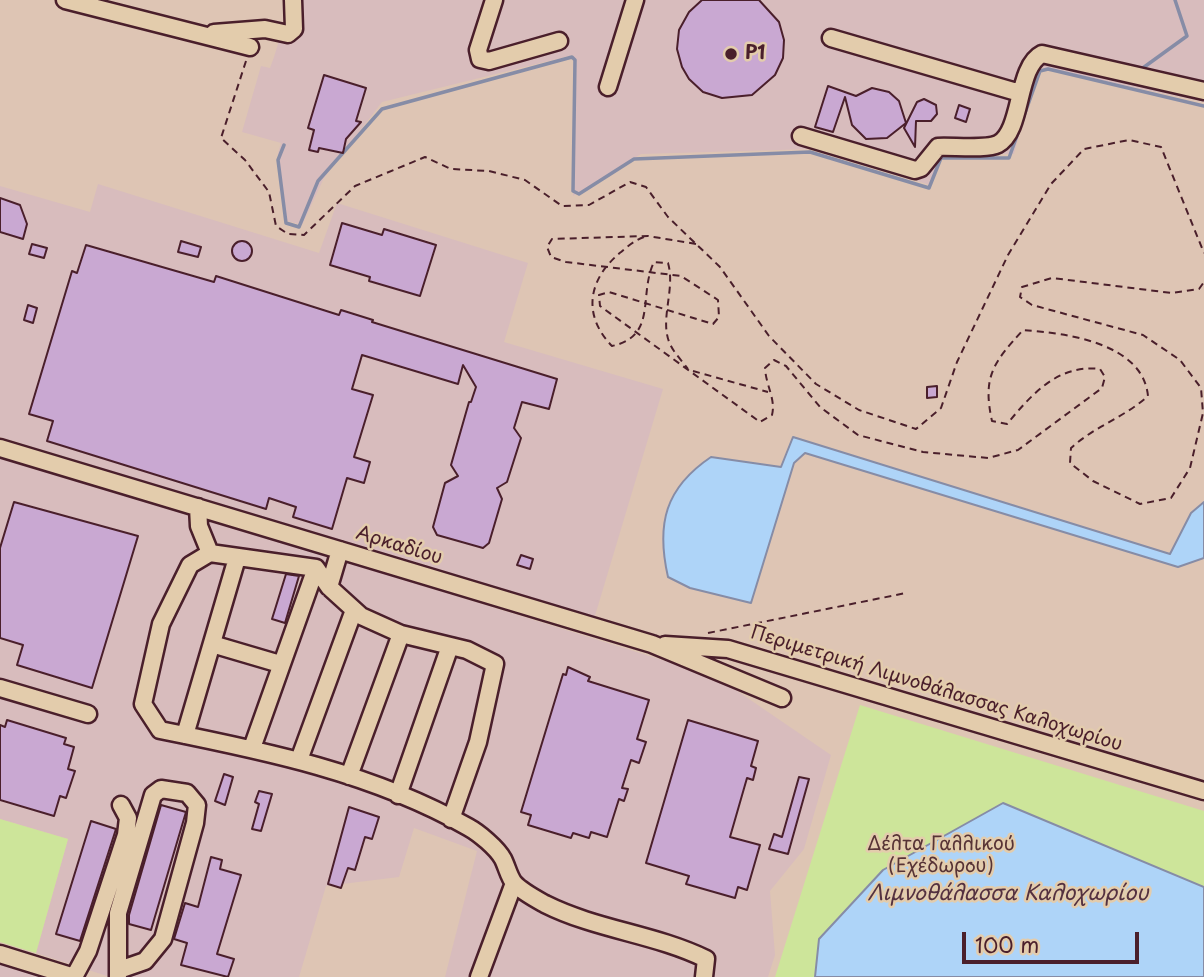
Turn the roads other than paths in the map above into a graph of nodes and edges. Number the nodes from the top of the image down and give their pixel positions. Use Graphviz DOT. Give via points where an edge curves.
graph roads {
  1 [pos="65,0"];
  2 [pos="293,0"];
  3 [pos="494,0"];
  4 [pos="635,0"];
  5 [pos="201,35"];
  6 [pos="831,38"];
  7 [pos="559,41"];
  8 [pos="250,47"];
  9 [pos="608,87"];
  10 [pos="1204,91"];
  11 [pos="1020,93"];
  12 [pos="801,136"];
  13 [pos="0,448"];
  14 [pos="198,508"];
  15 [pos="340,550"];
  16 [pos="210,553"];
  17 [pos="237,558"];
  18 [pos="316,568"];
  19 [pos="329,587"];
  20 [pos="354,610"];
  21 [pos="401,634"];
  22 [pos="212,643"];
  23 [pos="652,644"];
  24 [pos="450,646"];
  25 [pos="280,664"];
  26 [pos="0,688"];
  27 [pos="782,698"];
  28 [pos="88,714"];
  29 [pos="186,735"];
  30 [pos="252,748"];
  31 [pos="299,760"];
  32 [pos="349,776"];
  33 [pos="1204,791"];
  34 [pos="398,795"];
  35 [pos="121,805"];
  36 [pos="452,819"];
  37 [pos="514,883"];
  38 [pos="0,954"];
  39 [pos="118,973"];
  40 [pos="74,977"];
  41 [pos="479,977"];
  42 [pos="704,977"];
  1 -- 5 [label="street"];
  2 -- 5 [label="street" via="295,25 288,34 265,29"];
  3 -- 7 [label="street" via="478,50 480,59 489,61"];
  4 -- 9 [label="street"];
  5 -- 8 [label="street"];
  6 -- 11 [label="street"];
  10 -- 11 [label="street" via="1042,54 1035,59"];
  11 -- 12 [label="street" via="1009,134 997,144 938,147 918,169"];
  13 -- 14 [label="street, Αρκαδίου"];
  14 -- 15 [label="street, Αρκαδίου"];
  14 -- 16 [label="street" via="199,526"];
  15 -- 19 [label="street"];
  15 -- 23 [label="street, Αρκαδίου"];
  16 -- 17 [label="street"];
  16 -- 29 [label="street" via="190,565 161,624 143,704 160,730"];
  17 -- 18 [label="street"];
  17 -- 22 [label="street"];
  18 -- 19 [label="street"];
  18 -- 25 [label="street"];
  19 -- 20 [label="street"];
  20 -- 21 [label="street"];
  20 -- 31 [label="street"];
  21 -- 24 [label="street"];
  21 -- 32 [label="street"];
  22 -- 25 [label="street"];
  22 -- 29 [label="street"];
  23 -- 27 [label="street, Αρκαδίου"];
  23 -- 33 [label="street, Περιμετρική Λιμνοθάλασσας Καλοχωρίου" via="728,649"];
  24 -- 34 [label="street"];
  24 -- 36 [label="street" via="495,664 478,743"];
  25 -- 30 [label="street"];
  26 -- 28 [label="street"];
  29 -- 30 [label="street"];
  30 -- 31 [label="street"];
  31 -- 32 [label="street"];
  32 -- 34 [label="street"];
  34 -- 36 [label="street"];
  35 -- 40 [label="street" via="128,818 126,835 88,951"];
  36 -- 37 [label="street" via="471,828 501,856"];
  37 -- 41 [label="street"];
  37 -- 42 [label="street" via="545,904 608,929 686,949 706,959"];
  38 -- 40 [label="street"];
  39 -- 39 [label="street" via="118,913 153,795 174,788 187,793 197,805 163,939 145,961"];
}
